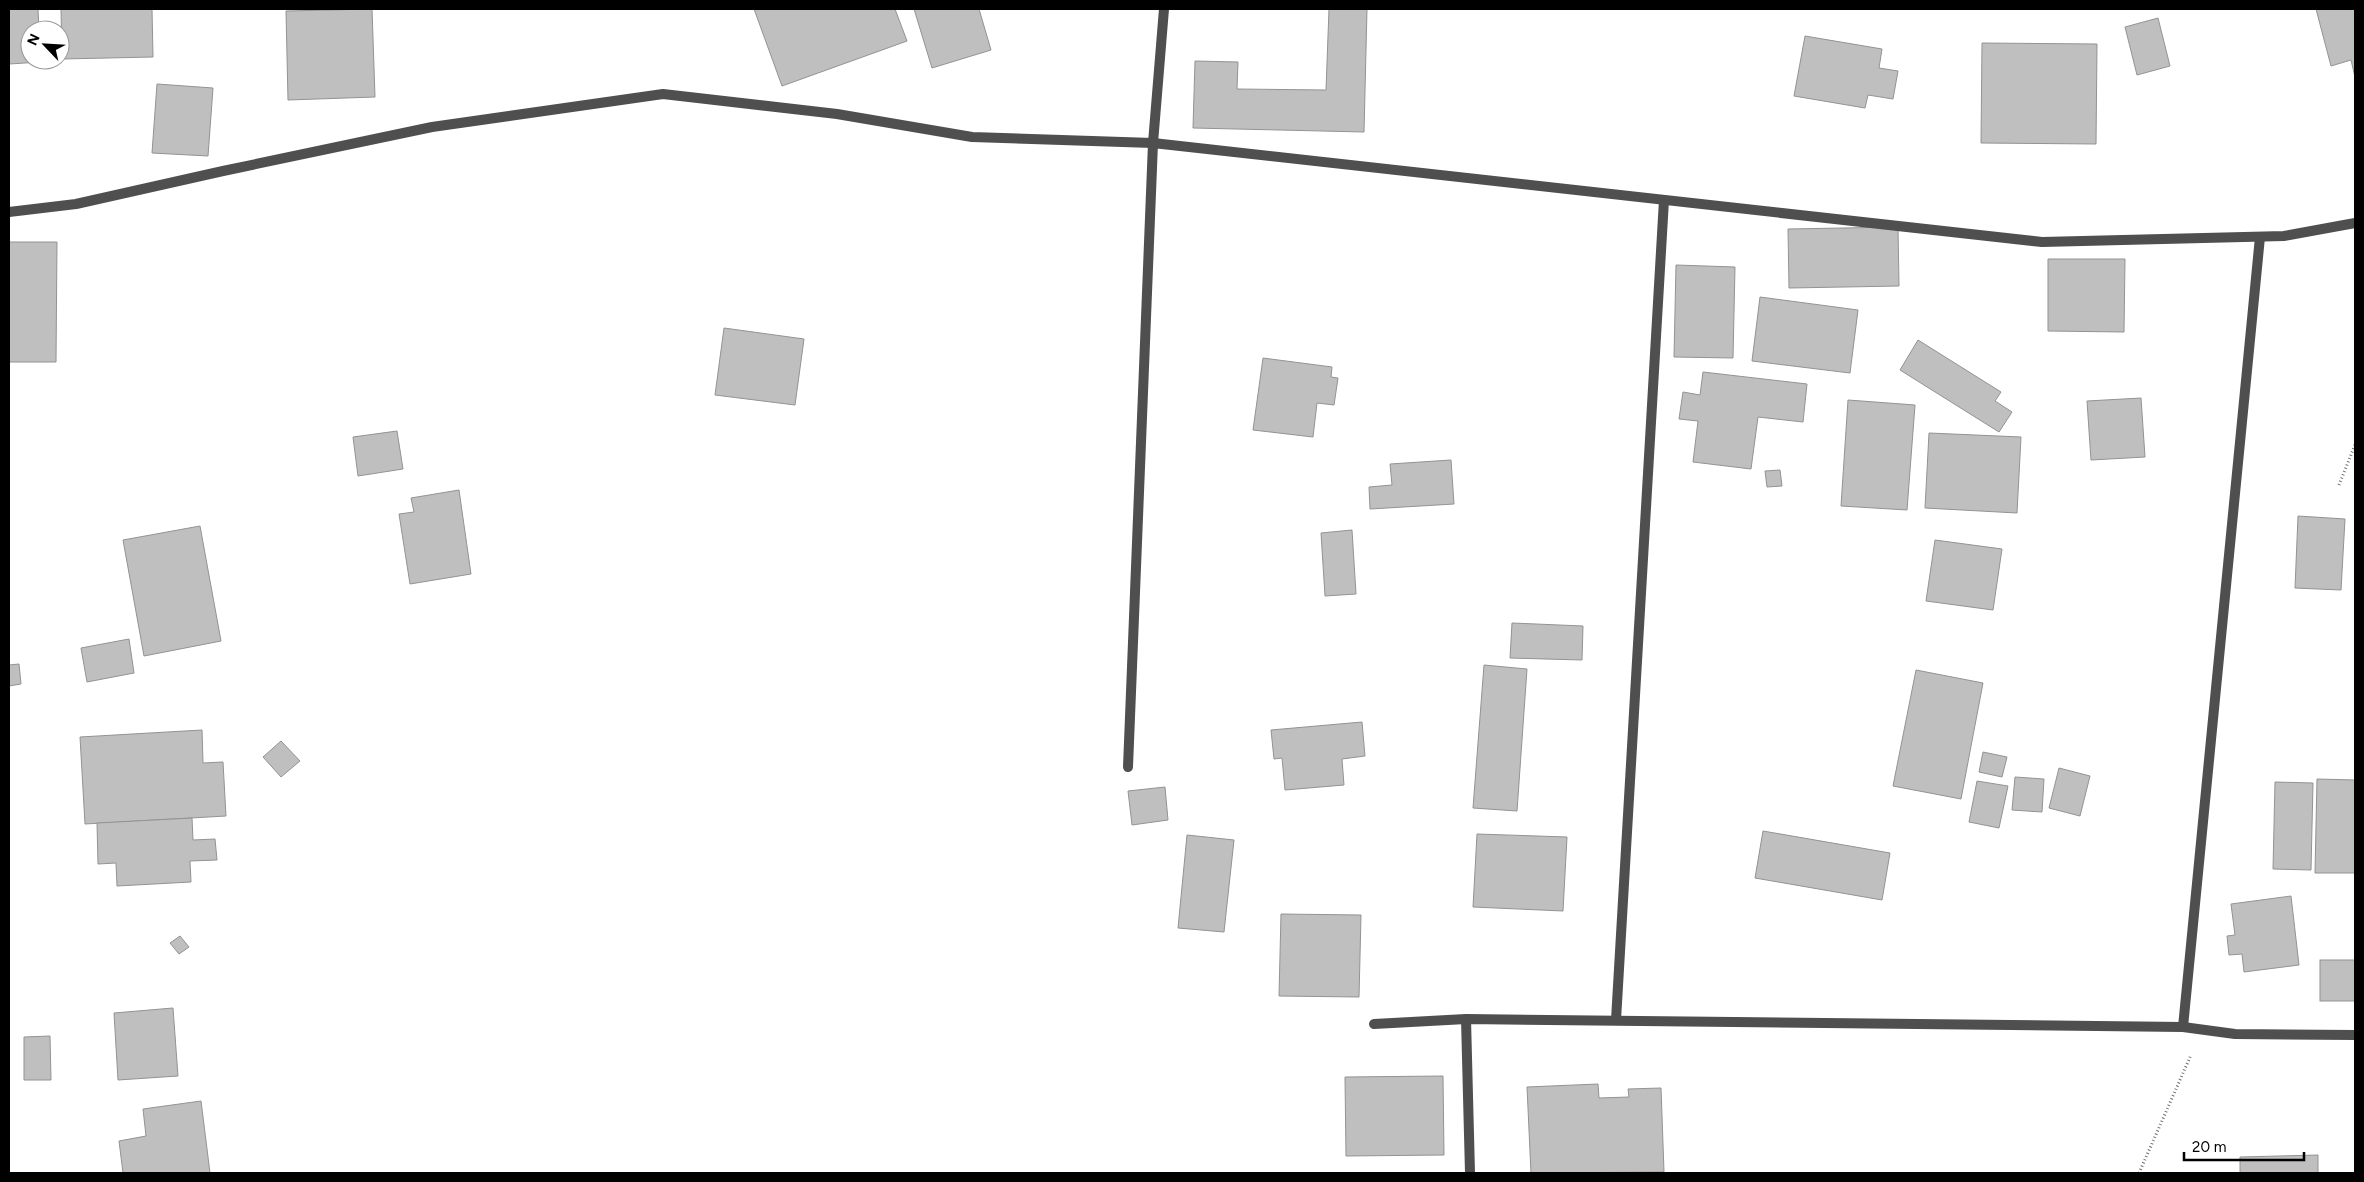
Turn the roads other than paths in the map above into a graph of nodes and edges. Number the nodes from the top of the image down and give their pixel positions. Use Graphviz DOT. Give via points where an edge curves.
graph roads {
  1 [pos="1164,9"];
  2 [pos="1153,143"];
  3 [pos="1664,200"];
  4 [pos="9,212"];
  5 [pos="2355,223"];
  6 [pos="2260,237"];
  7 [pos="1128,767"];
  8 [pos="1466,1019"];
  9 [pos="1616,1020"];
  10 [pos="1374,1024"];
  11 [pos="2184,1027"];
  12 [pos="2355,1035"];
  13 [pos="1470,1173"];
  1 -- 2 [label="street"];
  2 -- 3 [label="street"];
  2 -- 4 [label="street" via="972,137 837,114 662,94 432,127 76,204"];
  2 -- 7 [label="street"];
  3 -- 6 [label="street" via="2042,242"];
  3 -- 9 [label="street"];
  5 -- 6 [label="street" via="2284,236"];
  6 -- 11 [label="street"];
  8 -- 9 [label="street"];
  8 -- 10 [label="street"];
  8 -- 13 [label="street"];
  9 -- 11 [label="street"];
  11 -- 12 [label="street" via="2235,1034"];
}
